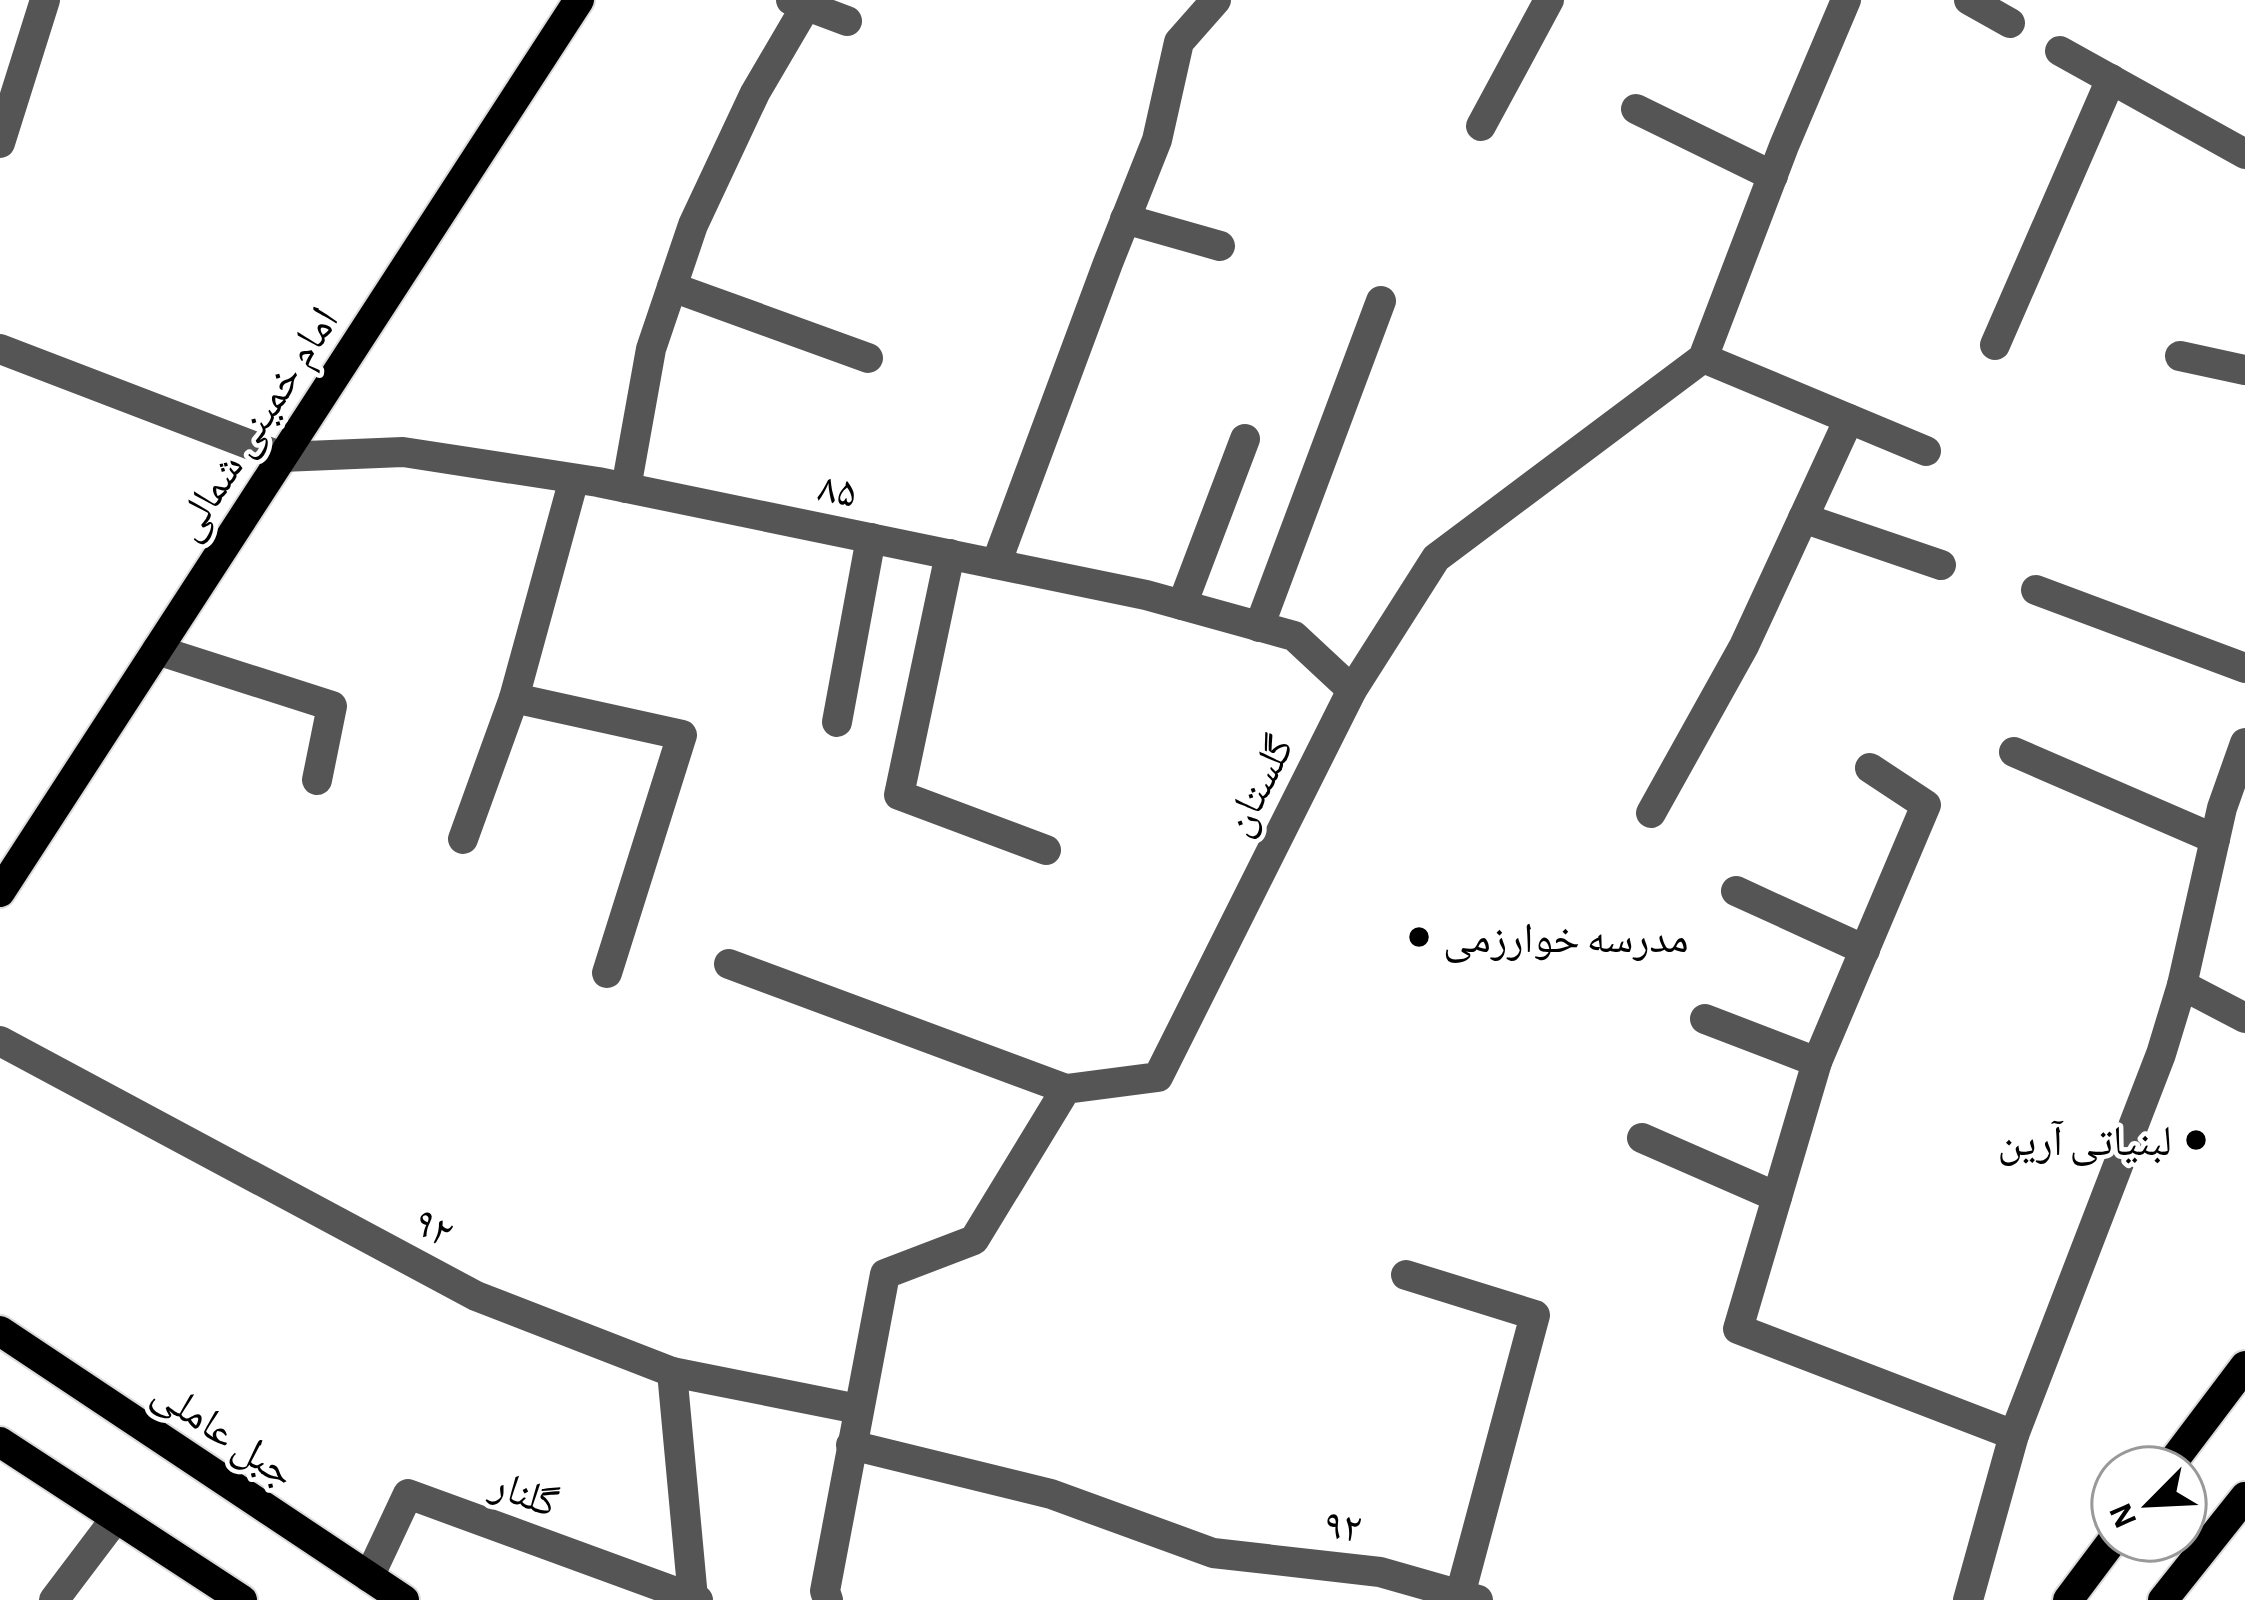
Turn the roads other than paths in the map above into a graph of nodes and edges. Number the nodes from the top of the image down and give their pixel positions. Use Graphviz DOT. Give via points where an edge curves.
graph roads {
  1 [pos="45,0"];
  2 [pos="579,0"];
  3 [pos="1216,0"];
  4 [pos="1549,0"];
  5 [pos="1846,0"];
  6 [pos="1969,0"];
  7 [pos="799,3"];
  8 [pos="847,21"];
  9 [pos="2010,23"];
  10 [pos="2060,51"];
  11 [pos="2111,79"];
  12 [pos="1636,110"];
  13 [pos="1480,126"];
  14 [pos="0,143"];
  15 [pos="2245,154"];
  16 [pos="1773,176"];
  17 [pos="1126,218"];
  18 [pos="1220,246"];
  19 [pos="672,287"];
  20 [pos="1381,301"];
  21 [pos="1995,345"];
  22 [pos="0,349"];
  23 [pos="2180,356"];
  24 [pos="868,358"];
  25 [pos="1703,358"];
  26 [pos="2245,370"];
  27 [pos="1849,419"];
  28 [pos="1245,439"];
  29 [pos="1926,452"];
  30 [pos="282,458"];
  31 [pos="574,478"];
  32 [pos="626,488"];
  33 [pos="1803,518"];
  34 [pos="872,538"];
  35 [pos="950,554"];
  36 [pos="996,564"];
  37 [pos="1941,565"];
  38 [pos="2036,590"];
  39 [pos="1182,605"];
  40 [pos="1259,626"];
  41 [pos="157,650"];
  42 [pos="2245,668"];
  43 [pos="1352,690"];
  44 [pos="514,698"];
  45 [pos="837,722"];
  46 [pos="2245,743"];
  47 [pos="2014,752"];
  48 [pos="1870,768"];
  49 [pos="317,781"];
  50 [pos="1651,813"];
  51 [pos="464,839"];
  52 [pos="2215,839"];
  53 [pos="1046,850"];
  54 [pos="1736,891"];
  55 [pos="0,892"];
  56 [pos="1865,950"];
  57 [pos="729,964"];
  58 [pos="607,973"];
  59 [pos="2182,986"];
  60 [pos="2245,1018"];
  61 [pos="1705,1019"];
  62 [pos="0,1041"];
  63 [pos="1817,1062"];
  64 [pos="1066,1089"];
  65 [pos="1642,1138"];
  66 [pos="1777,1198"];
  67 [pos="1406,1275"];
  68 [pos="0,1331"];
  69 [pos="2245,1366"];
  70 [pos="672,1372"];
  71 [pos="858,1409"];
  72 [pos="2014,1436"];
  73 [pos="0,1442"];
  74 [pos="2186,1444"];
  75 [pos="851,1445"];
  76 [pos="2245,1497"];
  77 [pos="116,1517"];
  78 [pos="2095,1564"];
  79 [pos="369,1576"];
  80 [pos="1469,1597"];
  81 [pos="696,1599"];
  82 [pos="54,1600"];
  83 [pos="242,1600"];
  84 [pos="404,1600"];
  85 [pos="828,1600"];
  86 [pos="1968,1600"];
  87 [pos="2068,1600"];
  88 [pos="2163,1600"];
  1 -- 14 [label="street"];
  2 -- 30 [label="main road, امام خمینی شمالی"];
  3 -- 17 [label="street" via="1178,43 1157,140"];
  4 -- 13 [label="street"];
  5 -- 16 [label="street"];
  6 -- 9 [label="street"];
  7 -- 8 [label="street"];
  7 -- 19 [label="street" via="693,225"];
  10 -- 11 [label="street"];
  11 -- 15 [label="street"];
  11 -- 21 [label="street"];
  12 -- 16 [label="street"];
  16 -- 25 [label="street"];
  17 -- 18 [label="street"];
  17 -- 36 [label="street"];
  19 -- 24 [label="street"];
  19 -- 32 [label="street" via="651,349"];
  20 -- 40 [label="street"];
  22 -- 30 [label="street"];
  23 -- 26 [label="street"];
  25 -- 27 [label="street"];
  25 -- 43 [label="street, گلستان" via="1436,557"];
  27 -- 29 [label="street"];
  27 -- 33 [label="street"];
  28 -- 39 [label="street"];
  30 -- 31 [label="street, ۸۵" via="403,452"];
  30 -- 41 [label="main road, امام خمینی شمالی"];
  31 -- 32 [label="street, ۸۵"];
  31 -- 44 [label="street"];
  32 -- 34 [label="street, ۸۵"];
  33 -- 37 [label="street"];
  33 -- 50 [label="street" via="1744,646"];
  34 -- 35 [label="street, ۸۵"];
  34 -- 45 [label="street"];
  35 -- 36 [label="street, ۸۵"];
  35 -- 53 [label="street" via="899,795"];
  36 -- 39 [label="street, ۸۵"];
  38 -- 42 [label="street"];
  39 -- 40 [label="street, ۸۵"];
  40 -- 43 [label="street, ۸۵" via="1294,636"];
  41 -- 49 [label="street" via="332,706"];
  41 -- 55 [label="main road, امام خمینی شمالی"];
  43 -- 64 [label="street, گلستان" via="1158,1077"];
  44 -- 51 [label="street"];
  44 -- 58 [label="street" via="682,734"];
  46 -- 52 [label="street"];
  47 -- 52 [label="street"];
  48 -- 56 [label="street" via="1926,805"];
  52 -- 59 [label="street"];
  54 -- 56 [label="street"];
  56 -- 63 [label="street"];
  57 -- 64 [label="street"];
  59 -- 60 [label="street"];
  59 -- 72 [label="street"];
  61 -- 63 [label="street"];
  62 -- 70 [label="street, ۹۲" via="476,1296"];
  63 -- 66 [label="street"];
  64 -- 71 [label="street" via="974,1240 885,1274"];
  65 -- 66 [label="street"];
  66 -- 72 [label="street" via="1738,1329"];
  67 -- 80 [label="street" via="1535,1316"];
  68 -- 79 [label="main road, جبل عاملی"];
  69 -- 74 [label="main road"];
  70 -- 71 [label="street, ۹۲"];
  70 -- 81 [label="street"];
  71 -- 75 [label="street"];
  72 -- 86 [label="street"];
  73 -- 77 [label="main road"];
  75 -- 80 [label="street, ۹۲" via="1051,1494 1213,1552 1380,1572"];
  75 -- 85 [label="street"];
  76 -- 88 [label="main road"];
  77 -- 82 [label="street"];
  77 -- 83 [label="main road"];
  78 -- 87 [label="main road"];
  79 -- 81 [label="street, گلنار" via="408,1494"];
  79 -- 84 [label="main road, جبل عاملی"];
}
